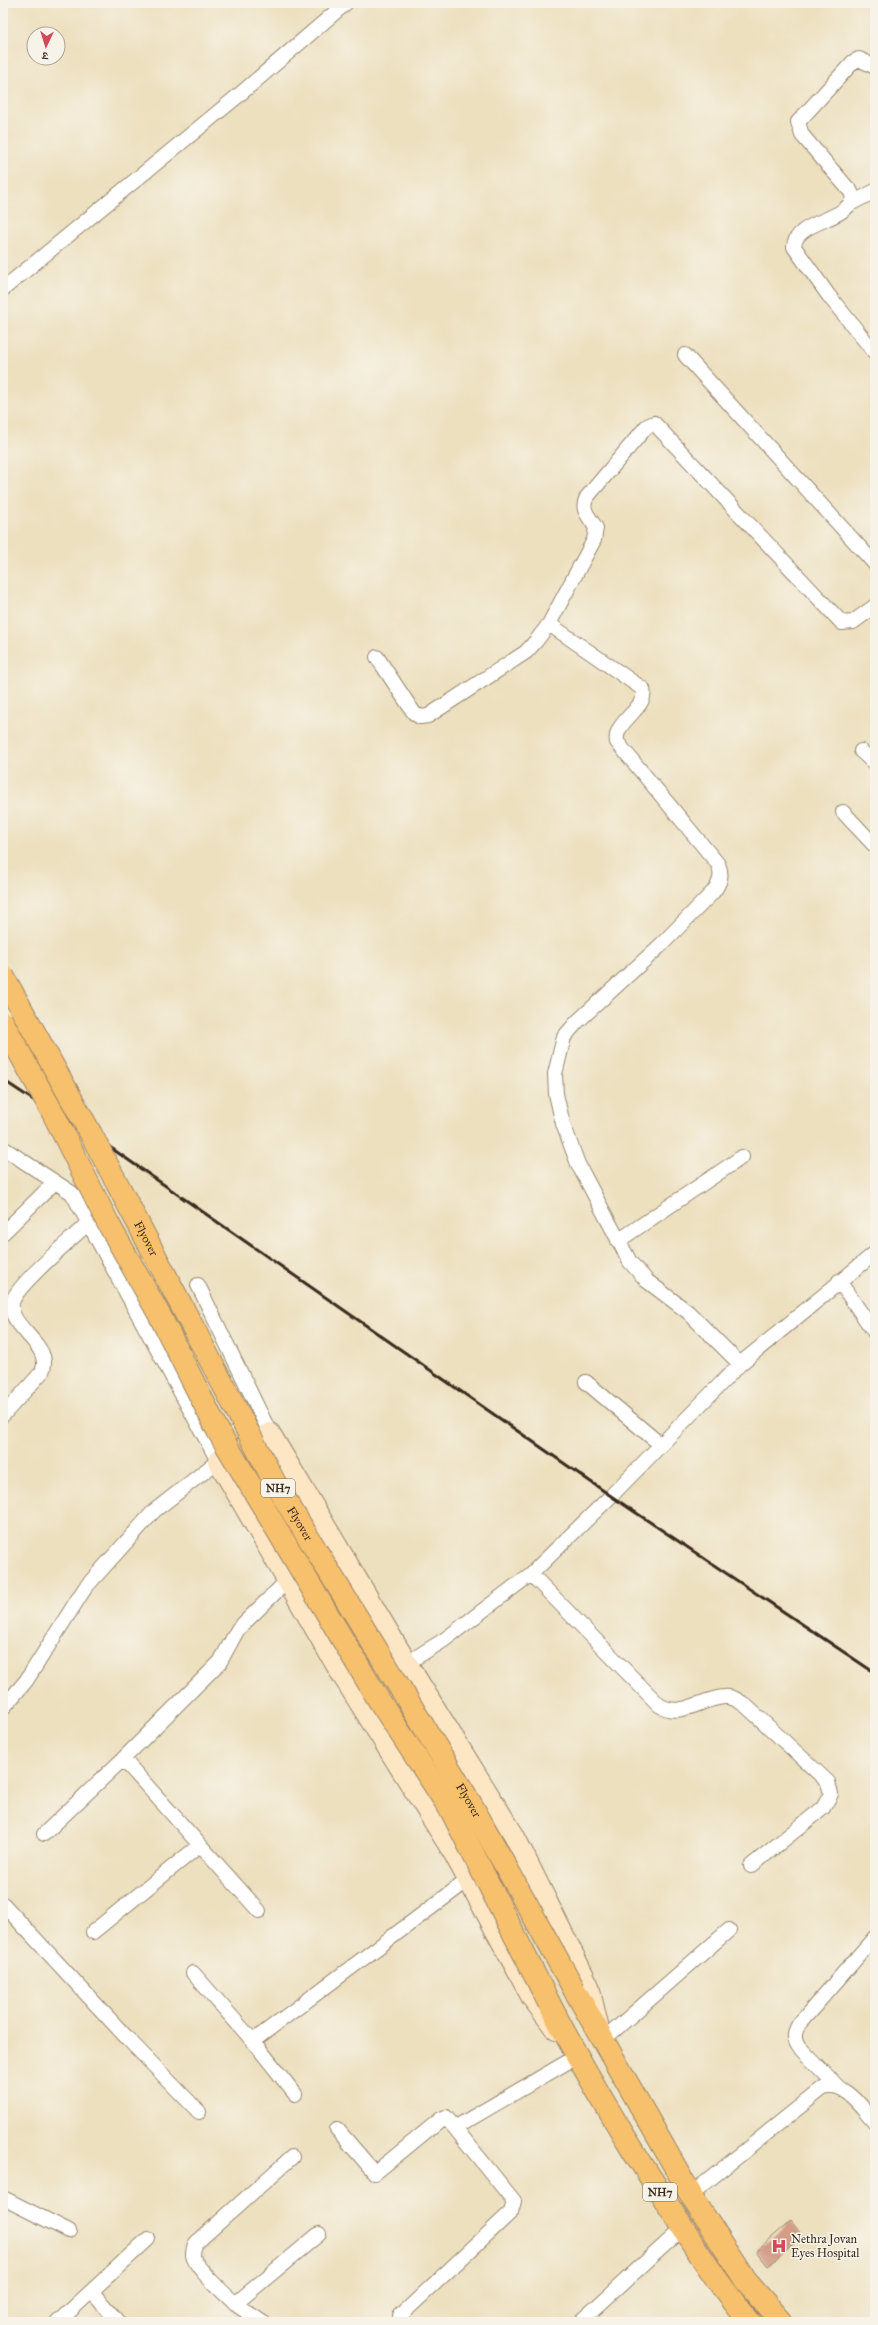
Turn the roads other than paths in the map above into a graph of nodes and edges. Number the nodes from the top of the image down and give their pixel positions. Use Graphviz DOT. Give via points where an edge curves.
graph roads {
  1 [pos="346,3"];
  2 [pos="874,64"];
  3 [pos="875,191"];
  4 [pos="850,204"];
  5 [pos="3,289"];
  6 [pos="875,353"];
  7 [pos="685,355"];
  8 [pos="875,564"];
  9 [pos="875,606"];
  10 [pos="549,624"];
  11 [pos="377,657"];
  12 [pos="862,751"];
  13 [pos="875,764"];
  14 [pos="843,812"];
  15 [pos="875,846"];
  16 [pos="3,976"];
  17 [pos="3,1023"];
  18 [pos="3,1148"];
  19 [pos="742,1157"];
  20 [pos="55,1182"];
  21 [pos="88,1224"];
  22 [pos="3,1233"];
  23 [pos="618,1241"];
  24 [pos="872,1260"];
  25 [pos="839,1281"];
  26 [pos="198,1285"];
  27 [pos="875,1333"];
  28 [pos="740,1364"];
  29 [pos="586,1382"];
  30 [pos="3,1415"];
  31 [pos="270,1433"];
  32 [pos="661,1445"];
  33 [pos="218,1461"];
  34 [pos="531,1574"];
  35 [pos="287,1581"];
  36 [pos="407,1663"];
  37 [pos="3,1708"];
  38 [pos="123,1759"];
  39 [pos="44,1834"];
  40 [pos="200,1845"];
  41 [pos="751,1866"];
  42 [pos="468,1880"];
  43 [pos="3,1904"];
  44 [pos="259,1911"];
  45 [pos="729,1930"];
  46 [pos="92,1932"];
  47 [pos="875,1937"];
  48 [pos="193,1973"];
  49 [pos="253,2041"];
  50 [pos="602,2041"];
  51 [pos="576,2057"];
  52 [pos="838,2087"];
  53 [pos="295,2094"];
  54 [pos="199,2112"];
  55 [pos="875,2122"];
  56 [pos="456,2127"];
  57 [pos="337,2130"];
  58 [pos="292,2157"];
  59 [pos="690,2195"];
  60 [pos="3,2198"];
  61 [pos="683,2228"];
  62 [pos="69,2231"];
  63 [pos="319,2234"];
  64 [pos="148,2239"];
  65 [pos="92,2292"];
  66 [pos="235,2304"];
  67 [pos="400,2316"];
  68 [pos="58,2322"];
  69 [pos="118,2322"];
  70 [pos="262,2322"];
  71 [pos="580,2322"];
  72 [pos="750,2322"];
  73 [pos="782,2322"];
  1 -- 5 [label="street" via="239,96"];
  2 -- 4 [label="street" via="859,59 854,62 798,122 802,135 851,192 853,199"];
  3 -- 4 [label="street"];
  4 -- 6 [label="street" via="800,233 794,247 828,296"];
  7 -- 8 [label="street"];
  9 -- 10 [label="street" via="853,622 842,623 654,424 647,426 584,502 584,512 596,528 594,540"];
  10 -- 11 [label="street" via="526,652 428,716 420,717 414,712"];
  10 -- 23 [label="street" via="643,688 642,700 618,732 617,742 721,870 720,881 713,892 662,944 577,1022 564,1037 558,1054 556,1094 563,1124 578,1164"];
  12 -- 13 [label="street"];
  14 -- 15 [label="street"];
  16 -- 50 [label="highway, Flyover / NH7, bridge" via="91,1134 275,1483 471,1804"];
  17 -- 51 [label="highway, Flyover / NH7, bridge" via="160,1316 218,1431 380,1702 452,1812"];
  18 -- 20 [label="street"];
  19 -- 23 [label="street"];
  20 -- 21 [label="street" via="72,1193"];
  20 -- 22 [label="street"];
  21 -- 30 [label="street" via="38,1270 12,1301 12,1314 44,1355 45,1366"];
  21 -- 33 [label="street"];
  23 -- 28 [label="street" via="638,1272 688,1312"];
  24 -- 25 [label="street"];
  25 -- 27 [label="street"];
  25 -- 28 [label="street"];
  26 -- 31 [label="street"];
  28 -- 32 [label="street"];
  29 -- 32 [label="street"];
  31 -- 33 [label="street"];
  31 -- 36 [label="street"];
  32 -- 34 [label="street"];
  33 -- 35 [label="street"];
  33 -- 37 [label="street" via="154,1511 85,1588 26,1681"];
  34 -- 36 [label="street" via="444,1640"];
  34 -- 41 [label="street" via="659,1705 671,1711 726,1697 734,1699 745,1705 828,1782 831,1794 823,1808"];
  35 -- 38 [label="street" via="238,1629 220,1662"];
  35 -- 42 [label="street"];
  36 -- 50 [label="street" via="514,1836 589,1986"];
  38 -- 39 [label="street"];
  38 -- 40 [label="street"];
  40 -- 44 [label="street"];
  40 -- 46 [label="street"];
  42 -- 49 [label="street"];
  42 -- 51 [label="street" via="532,1998"];
  43 -- 54 [label="street"];
  45 -- 50 [label="street"];
  47 -- 52 [label="street" via="799,2024 795,2033 799,2047"];
  48 -- 49 [label="street"];
  49 -- 53 [label="street"];
  50 -- 59 [label="highway, NH7"];
  51 -- 56 [label="street"];
  51 -- 61 [label="highway, NH7"];
  52 -- 55 [label="street"];
  52 -- 59 [label="street" via="823,2088"];
  56 -- 57 [label="street" via="446,2117 442,2119 375,2173"];
  56 -- 67 [label="street" via="512,2196 514,2205 511,2212"];
  58 -- 66 [label="street" via="196,2243 194,2248 193,2255 198,2266"];
  59 -- 73 [label="highway, NH7" via="746,2281"];
  60 -- 62 [label="street"];
  61 -- 71 [label="street"];
  61 -- 72 [label="highway, NH7" via="725,2293"];
  63 -- 66 [label="street"];
  64 -- 65 [label="street"];
  65 -- 68 [label="street"];
  65 -- 69 [label="street"];
  66 -- 70 [label="street"];
}
